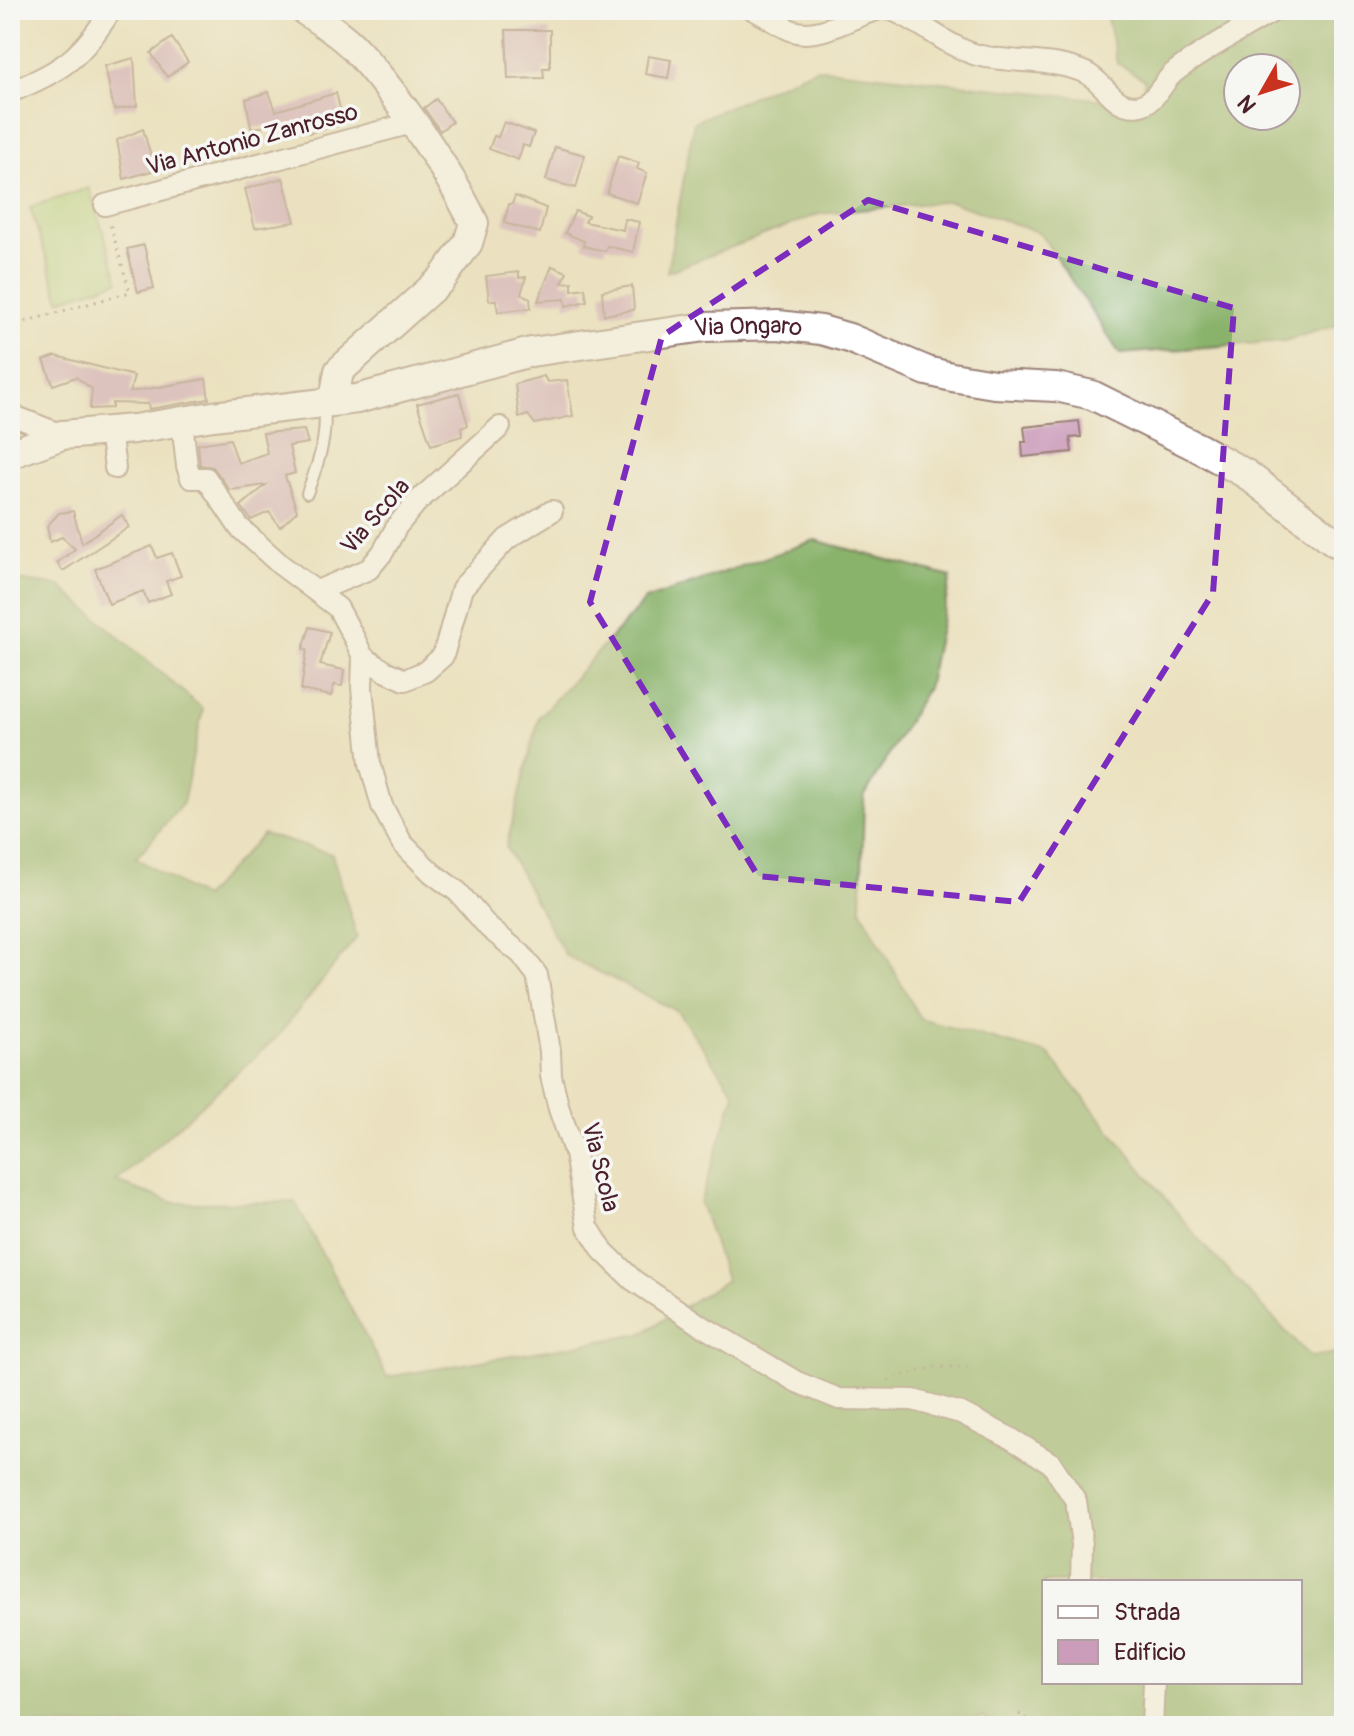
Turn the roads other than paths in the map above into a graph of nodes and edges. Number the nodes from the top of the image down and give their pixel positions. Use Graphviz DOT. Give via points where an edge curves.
graph roads {
  1 [pos="111,10"];
  2 [pos="304,10"];
  3 [pos="754,10"];
  4 [pos="877,10"];
  5 [pos="891,10"];
  6 [pos="1275,10"];
  7 [pos="10,92"];
  8 [pos="412,123"];
  9 [pos="105,205"];
  10 [pos="329,401"];
  11 [pos="10,419"];
  12 [pos="182,422"];
  13 [pos="500,427"];
  14 [pos="110,431"];
  15 [pos="62,435"];
  16 [pos="10,454"];
  17 [pos="115,468"];
  18 [pos="307,493"];
  19 [pos="552,511"];
  20 [pos="1344,542"];
  21 [pos="317,591"];
  22 [pos="363,657"];
  23 [pos="1081,1580"];
  24 [pos="1154,1684"];
  25 [pos="1152,1726"];
  1 -- 7 [label="street" via="69,63"];
  2 -- 8 [label="main road" via="353,47"];
  3 -- 4 [label="street" via="807,33"];
  5 -- 6 [label="street" via="980,56 1087,74 1112,98 1129,105 1148,102 1175,71"];
  8 -- 9 [label="street, Via Antonio Zanrosso"];
  8 -- 10 [label="main road" via="474,223 468,243 441,280 339,371"];
  10 -- 12 [label="main road, Via Ongaro"];
  10 -- 18 [label="lane" via="320,457"];
  10 -- 20 [label="main road, Via Ongaro" via="357,399 531,352 705,327 752,324 821,330 927,371 1092,395 1246,474 1335,542"];
  11 -- 15 [label="street"];
  12 -- 14 [label="main road, Via Ongaro"];
  12 -- 21 [label="street, Via Scola" via="191,478 206,478 239,527"];
  13 -- 21 [label="street, Via Scola" via="417,502 369,569"];
  14 -- 15 [label="main road, Via Ongaro"];
  14 -- 17 [label="street"];
  15 -- 16 [label="main road, Via Ongaro"];
  19 -- 22 [label="street" via="507,539 462,588 443,656 426,671 405,680"];
  21 -- 22 [label="street, Via Scola" via="338,608"];
  22 -- 23 [label="street, Via Scola" via="370,763 382,806 402,843 458,892 537,975 551,1076 575,1154 588,1227 603,1251 633,1280 736,1349 797,1382 839,1399 913,1400 961,1413 1051,1463 1076,1501"];
  24 -- 25 [label="street"];
}
